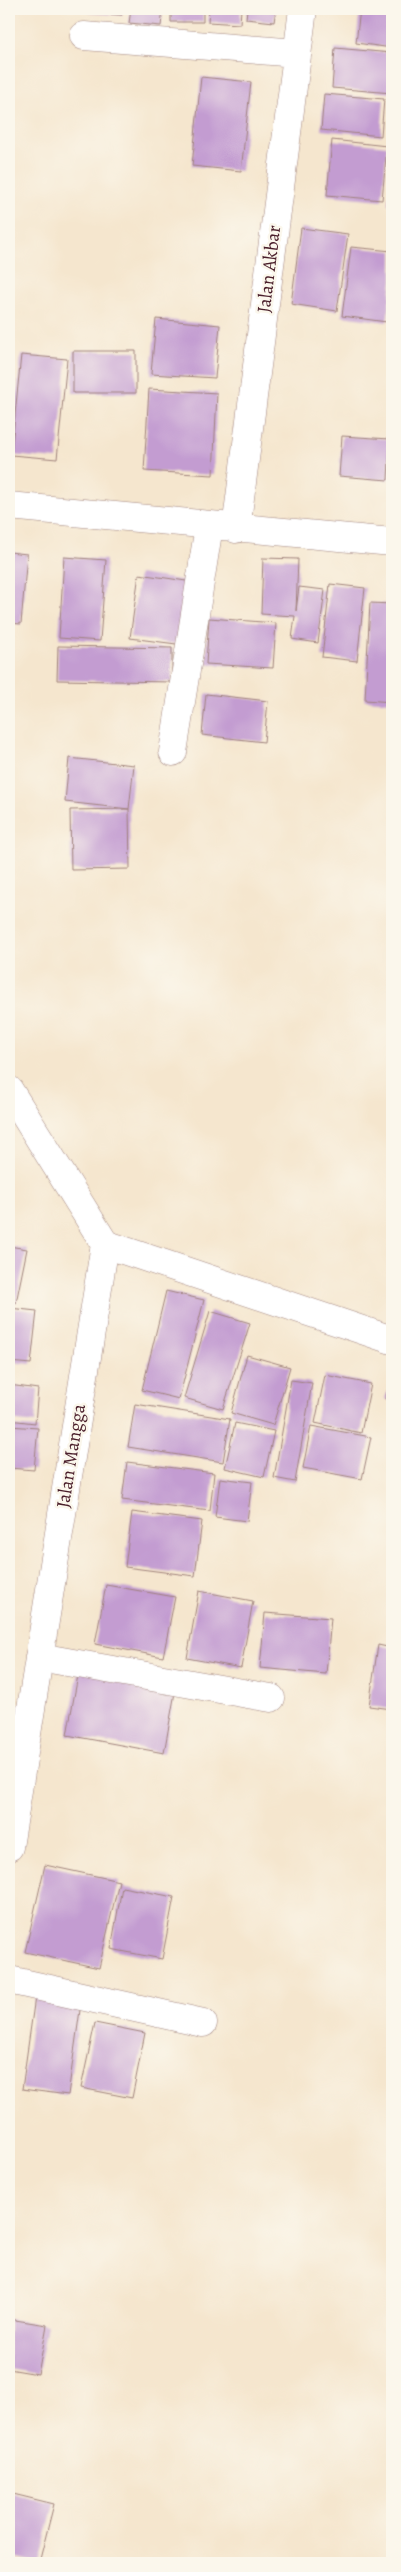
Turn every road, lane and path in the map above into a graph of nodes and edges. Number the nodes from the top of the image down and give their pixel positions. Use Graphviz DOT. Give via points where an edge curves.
graph roads {
  1 [pos="303,9"];
  2 [pos="84,36"];
  3 [pos="297,53"];
  4 [pos="9,506"];
  5 [pos="208,526"];
  6 [pos="236,529"];
  7 [pos="392,542"];
  8 [pos="173,752"];
  9 [pos="9,1090"];
  10 [pos="105,1244"];
  11 [pos="392,1340"];
  12 [pos="39,1657"];
  13 [pos="271,1698"];
  14 [pos="9,1847"];
  15 [pos="9,1980"];
  16 [pos="203,2023"];
  1 -- 3 [label="street, Jalan Akbar"];
  2 -- 3 [label="street"];
  3 -- 6 [label="street, Jalan Akbar"];
  4 -- 5 [label="street"];
  5 -- 6 [label="street"];
  5 -- 8 [label="street"];
  6 -- 7 [label="street"];
  9 -- 10 [label="street"];
  10 -- 11 [label="street"];
  10 -- 12 [label="street, Jalan Mangga"];
  12 -- 13 [label="street"];
  12 -- 14 [label="street, Jalan Mangga"];
  15 -- 16 [label="street"];
}
